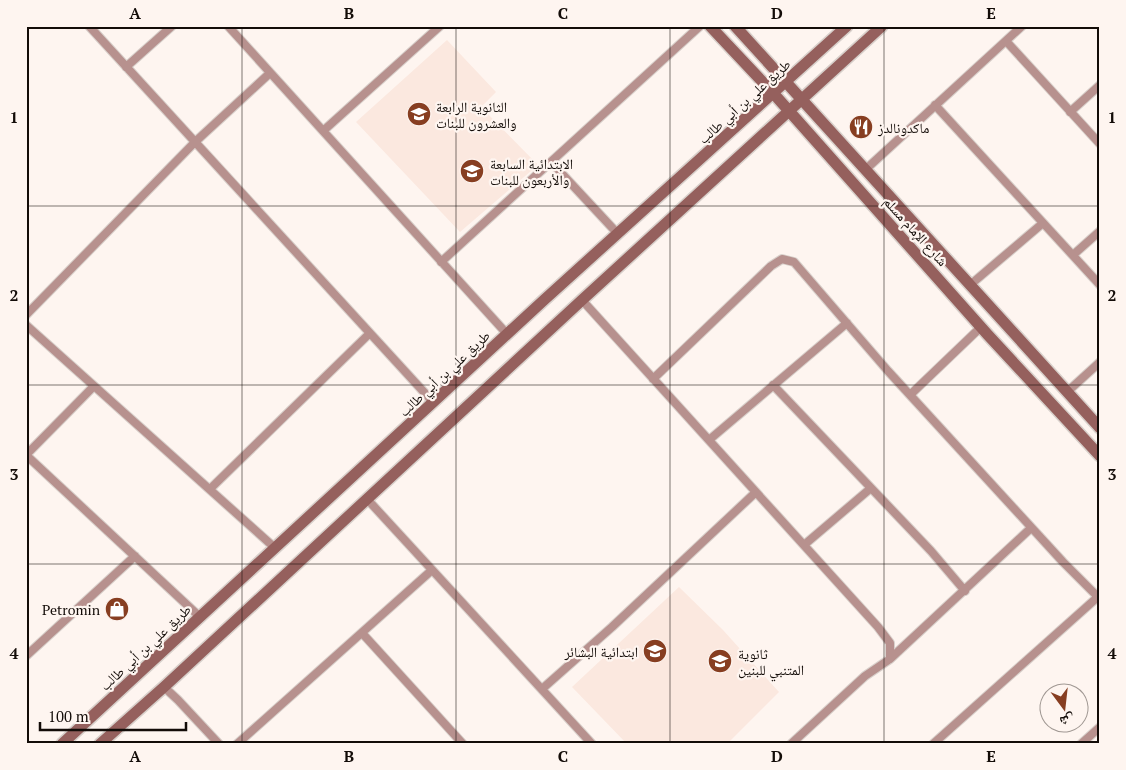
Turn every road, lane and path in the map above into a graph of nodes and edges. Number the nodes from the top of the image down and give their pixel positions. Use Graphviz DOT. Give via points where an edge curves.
graph roads {
  1 [pos="89,26"];
  2 [pos="172,26"];
  3 [pos="228,26"];
  4 [pos="440,26"];
  5 [pos="700,26"];
  6 [pos="710,26"];
  7 [pos="735,26"];
  8 [pos="847,26"];
  9 [pos="882,26"];
  10 [pos="1022,26"];
  11 [pos="1006,41"];
  12 [pos="126,67"];
  13 [pos="270,72"];
  14 [pos="786,82"];
  15 [pos="1100,85"];
  16 [pos="774,94"];
  17 [pos="801,100"];
  18 [pos="935,105"];
  19 [pos="789,111"];
  20 [pos="1070,112"];
  21 [pos="324,131"];
  22 [pos="195,142"];
  23 [pos="1100,144"];
  24 [pos="551,162"];
  25 [pos="865,170"];
  26 [pos="1043,223"];
  27 [pos="1100,231"];
  28 [pos="618,234"];
  29 [pos="1073,255"];
  30 [pos="441,262"];
  31 [pos="1100,285"];
  32 [pos="970,286"];
  33 [pos="582,300"];
  34 [pos="26,315"];
  35 [pos="847,323"];
  36 [pos="26,325"];
  37 [pos="981,327"];
  38 [pos="370,333"];
  39 [pos="507,334"];
  40 [pos="1100,362"];
  41 [pos="653,379"];
  42 [pos="94,386"];
  43 [pos="774,386"];
  44 [pos="1066,392"];
  45 [pos="910,395"];
  46 [pos="433,402"];
  47 [pos="1100,428"];
  48 [pos="709,440"];
  49 [pos="26,455"];
  50 [pos="1100,456"];
  51 [pos="870,488"];
  52 [pos="210,489"];
  53 [pos="756,492"];
  54 [pos="367,499"];
  55 [pos="1031,528"];
  56 [pos="804,546"];
  57 [pos="275,548"];
  58 [pos="135,556"];
  59 [pos="432,570"];
  60 [pos="965,591"];
  61 [pos="1099,597"];
  62 [pos="200,617"];
  63 [pos="362,633"];
  64 [pos="26,656"];
  65 [pos="890,659"];
  66 [pos="164,687"];
  67 [pos="542,690"];
  68 [pos="1100,727"];
  69 [pos="62,744"];
  70 [pos="100,744"];
  71 [pos="219,744"];
  72 [pos="237,744"];
  73 [pos="463,744"];
  74 [pos="592,744"];
  75 [pos="791,744"];
  76 [pos="933,744"];
  77 [pos="1080,744"];
  1 -- 12 [label="street"];
  2 -- 12 [label="street"];
  3 -- 13 [label="street"];
  4 -- 21 [label="street"];
  5 -- 24 [label="street"];
  6 -- 16 [label="main road, شارع الإمام مسلم"];
  7 -- 14 [label="main road, شارع الإمام مسلم"];
  8 -- 14 [label="main road, طريق علي بن أبي طالب"];
  9 -- 17 [label="main road"];
  10 -- 11 [label="street"];
  11 -- 18 [label="street"];
  11 -- 20 [label="street"];
  12 -- 22 [label="street"];
  13 -- 21 [label="street"];
  13 -- 22 [label="street"];
  14 -- 16 [label="main road, طريق علي بن أبي طالب"];
  14 -- 17 [label="main road, شارع الإمام مسلم"];
  15 -- 20 [label="street"];
  16 -- 19 [label="main road, شارع الإمام مسلم"];
  16 -- 28 [label="main road, طريق علي بن أبي طالب"];
  17 -- 19 [label="main road"];
  17 -- 25 [label="main road, شارع الإمام مسلم"];
  18 -- 25 [label="street"];
  18 -- 26 [label="street"];
  19 -- 33 [label="main road"];
  19 -- 37 [label="main road, شارع الإمام مسلم"];
  20 -- 23 [label="street"];
  21 -- 30 [label="street"];
  22 -- 34 [label="street"];
  22 -- 38 [label="street"];
  24 -- 28 [label="street"];
  24 -- 30 [label="street"];
  25 -- 32 [label="main road, شارع الإمام مسلم"];
  26 -- 29 [label="street"];
  26 -- 32 [label="street"];
  27 -- 29 [label="street"];
  28 -- 39 [label="main road, طريق علي بن أبي طالب"];
  29 -- 31 [label="street"];
  30 -- 39 [label="street"];
  32 -- 44 [label="main road, شارع الإمام مسلم"];
  33 -- 41 [label="street"];
  33 -- 54 [label="main road"];
  35 -- 41 [label="street" via="794,262 782,259"];
  35 -- 43 [label="street"];
  35 -- 45 [label="street"];
  36 -- 42 [label="street"];
  37 -- 45 [label="street"];
  37 -- 50 [label="main road, شارع الإمام مسلم"];
  38 -- 46 [label="street"];
  38 -- 52 [label="street"];
  39 -- 46 [label="main road, طريق علي بن أبي طالب"];
  40 -- 44 [label="street"];
  41 -- 48 [label="street"];
  42 -- 49 [label="street"];
  42 -- 52 [label="street"];
  43 -- 48 [label="street"];
  43 -- 51 [label="street"];
  44 -- 47 [label="main road, شارع الإمام مسلم"];
  45 -- 55 [label="street"];
  46 -- 57 [label="main road, طريق علي بن أبي طالب"];
  48 -- 53 [label="street"];
  49 -- 58 [label="street"];
  51 -- 56 [label="street"];
  51 -- 60 [label="street"];
  52 -- 57 [label="street"];
  53 -- 56 [label="street"];
  53 -- 67 [label="street"];
  54 -- 59 [label="street"];
  54 -- 66 [label="main road"];
  55 -- 60 [label="street"];
  55 -- 61 [label="street"];
  56 -- 65 [label="street" via="887,638"];
  57 -- 62 [label="main road, طريق علي بن أبي طالب"];
  58 -- 62 [label="street"];
  58 -- 64 [label="street"];
  59 -- 63 [label="street"];
  59 -- 67 [label="street"];
  60 -- 65 [label="street"];
  61 -- 76 [label="street"];
  62 -- 69 [label="main road, طريق علي بن أبي طالب"];
  63 -- 72 [label="street"];
  63 -- 73 [label="street"];
  65 -- 75 [label="street" via="865,676"];
  66 -- 70 [label="main road"];
  66 -- 71 [label="street"];
  67 -- 74 [label="street"];
  68 -- 77 [label="street"];
}
